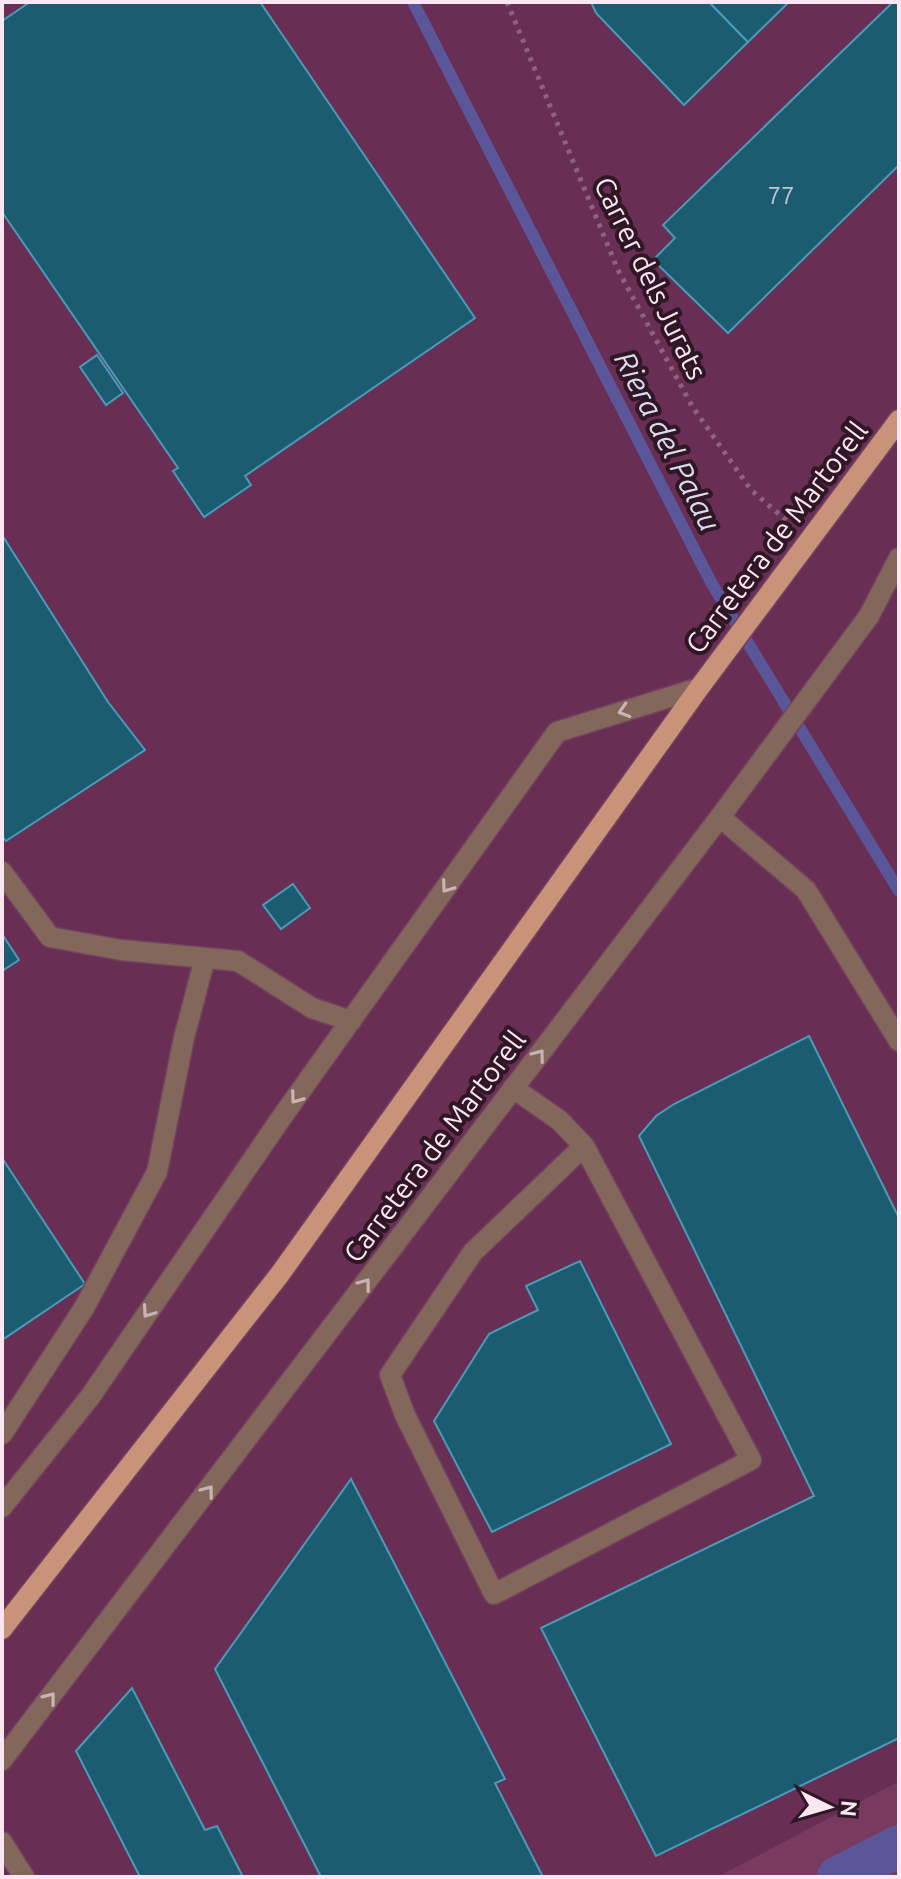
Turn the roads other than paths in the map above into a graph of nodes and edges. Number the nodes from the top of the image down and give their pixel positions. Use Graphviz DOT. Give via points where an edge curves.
graph roads {
  1 [pos="899,420"];
  2 [pos="899,558"];
  3 [pos="699,688"];
  4 [pos="720,817"];
  5 [pos="2,872"];
  6 [pos="205,958"];
  7 [pos="351,1021"];
  8 [pos="899,1041"];
  9 [pos="513,1088"];
  10 [pos="584,1146"];
  11 [pos="2,1434"];
  12 [pos="2,1507"];
  13 [pos="2,1629"];
  14 [pos="2,1760"];
  15 [pos="2,1842"];
  16 [pos="24,1877"];
  1 -- 3 [label="main road, Carretera de Martorell"];
  2 -- 4 [label="street, Carretera de Martorell" via="869,616"];
  3 -- 7 [label="street, Carretera de Martorell, one-way" via="557,732"];
  3 -- 13 [label="main road, Carretera de Martorell" via="280,1274"];
  4 -- 8 [label="street" via="806,890"];
  9 -- 4 [label="street, Carretera de Martorell, one-way"];
  5 -- 6 [label="street" via="50,937"];
  6 -- 7 [label="street" via="238,961 312,1008"];
  6 -- 11 [label="street" via="157,1172 84,1308"];
  7 -- 12 [label="street, Carretera de Martorell, one-way" via="90,1397"];
  9 -- 10 [label="street" via="559,1120"];
  14 -- 9 [label="street, Carretera de Martorell, one-way"];
  10 -- 10 [label="street" via="751,1460 494,1594 390,1375 473,1252"];
  15 -- 16 [label="street"];
}
